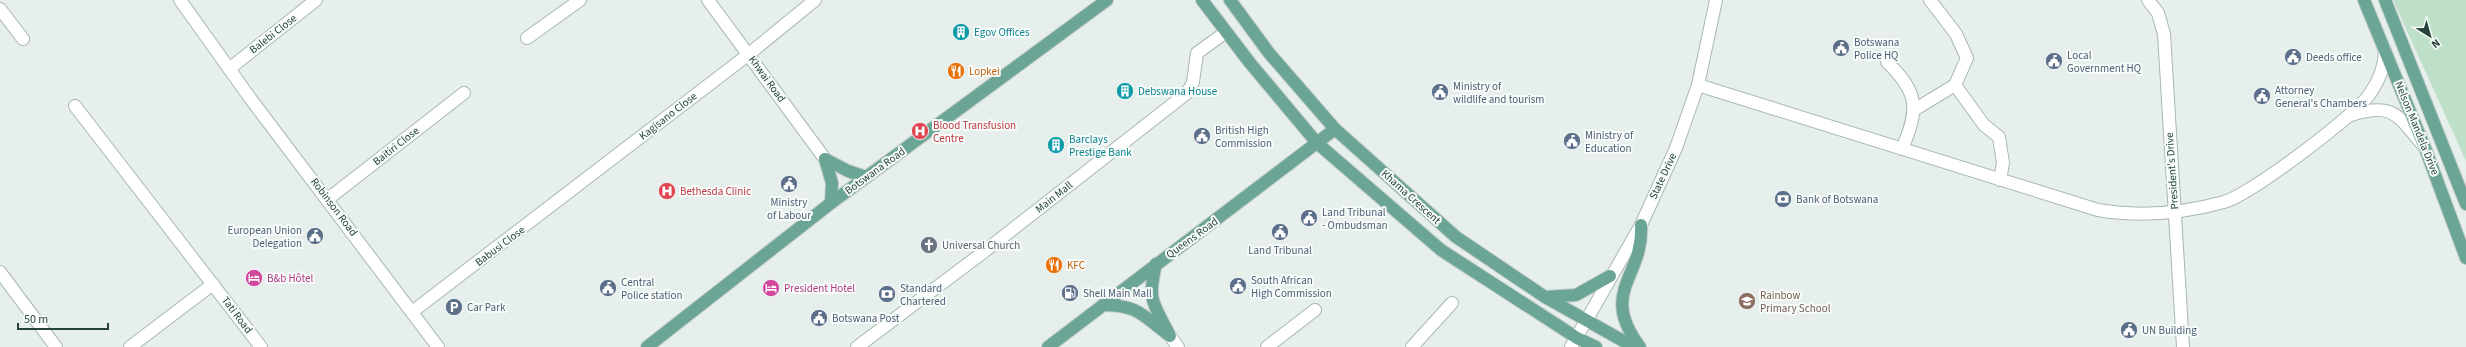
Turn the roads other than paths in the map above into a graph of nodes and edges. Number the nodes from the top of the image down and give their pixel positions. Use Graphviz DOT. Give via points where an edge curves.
graph roads {
  1 [pos="180,0"];
  2 [pos="316,0"];
  3 [pos="580,0"];
  4 [pos="708,0"];
  5 [pos="815,0"];
  6 [pos="1202,0"];
  7 [pos="1230,0"];
  8 [pos="1716,0"];
  9 [pos="1930,0"];
  10 [pos="2148,0"];
  11 [pos="2364,0"];
  12 [pos="2385,0"];
  13 [pos="1105,1"];
  14 [pos="0,9"];
  15 [pos="1226,32"];
  16 [pos="23,38"];
  17 [pos="528,38"];
  18 [pos="2385,48"];
  19 [pos="749,54"];
  20 [pos="1887,62"];
  21 [pos="229,69"];
  22 [pos="1698,85"];
  23 [pos="1955,85"];
  24 [pos="464,93"];
  25 [pos="75,106"];
  26 [pos="1914,110"];
  27 [pos="2350,116"];
  28 [pos="1335,129"];
  29 [pos="1317,143"];
  30 [pos="2425,148"];
  31 [pos="1902,149"];
  32 [pos="825,159"];
  33 [pos="866,177"];
  34 [pos="587,179"];
  35 [pos="2000,180"];
  36 [pos="328,199"];
  37 [pos="831,203"];
  38 [pos="2466,204"];
  39 [pos="2175,212"];
  40 [pos="1641,225"];
  41 [pos="2466,258"];
  42 [pos="1156,264"];
  43 [pos="0,272"];
  44 [pos="1610,276"];
  45 [pos="213,284"];
  46 [pos="1545,297"];
  47 [pos="1452,303"];
  48 [pos="1103,305"];
  49 [pos="1315,310"];
  50 [pos="412,312"];
  51 [pos="1586,321"];
  52 [pos="1170,336"];
  53 [pos="1574,343"];
  54 [pos="56,347"];
  55 [pos="130,347"];
  56 [pos="261,347"];
  57 [pos="438,347"];
  58 [pos="647,347"];
  59 [pos="857,347"];
  60 [pos="1048,347"];
  61 [pos="1178,347"];
  62 [pos="1267,347"];
  63 [pos="1412,347"];
  64 [pos="1596,347"];
  65 [pos="1634,347"];
  66 [pos="1640,347"];
  67 [pos="2183,347"];
  1 -- 21 [label="street, Robinson Road"];
  2 -- 21 [label="street, Balebi Close"];
  3 -- 17 [label="street"];
  4 -- 19 [label="street, Khwai Road"];
  5 -- 19 [label="street, Kagisano Close"];
  6 -- 15 [label="main road, Khama Crescent"];
  7 -- 28 [label="main road, Khama Crescent" via="1269,53"];
  8 -- 22 [label="street, State Drive"];
  9 -- 23 [label="street" via="1956,34 1967,58"];
  10 -- 39 [label="street, President's Drive" via="2158,14 2164,34"];
  11 -- 18 [label="main road, Nelson Mandela Drive"];
  12 -- 38 [label="main road, Nelson Mandela Drive"];
  13 -- 33 [label="main road, Botswana Road"];
  14 -- 16 [label="street"];
  15 -- 29 [label="main road, Khama Crescent"];
  15 -- 59 [label="street, Main Mall" via="1197,53 1194,82 1187,93"];
  18 -- 27 [label="street" via="2385,63 2377,82"];
  18 -- 30 [label="main road, Nelson Mandela Drive"];
  19 -- 32 [label="street, Khwai Road"];
  19 -- 34 [label="street, Kagisano Close"];
  20 -- 26 [label="street" via="1900,75 1913,98"];
  21 -- 36 [label="street, Robinson Road"];
  22 -- 31 [label="street"];
  22 -- 40 [label="street, State Drive" via="1676,148"];
  23 -- 26 [label="street"];
  23 -- 35 [label="street" via="1984,125 1999,137 2003,163"];
  24 -- 36 [label="street, Baitiri Close"];
  25 -- 45 [label="street, Tati Road"];
  26 -- 31 [label="street" via="1914,118"];
  27 -- 30 [label="street" via="2371,109 2390,112"];
  27 -- 39 [label="street" via="2238,197"];
  28 -- 29 [label="main road, Queens Road"];
  28 -- 46 [label="main road, Khama Crescent" via="1456,237"];
  29 -- 42 [label="main road, Queens Road"];
  29 -- 53 [label="main road, Khama Crescent" via="1441,250"];
  30 -- 41 [label="main road, Nelson Mandela Drive"];
  31 -- 35 [label="street"];
  32 -- 33 [label="main road"];
  32 -- 37 [label="main road" via="832,183"];
  33 -- 37 [label="main road, Botswana Road"];
  34 -- 50 [label="street, Babusi Close"];
  35 -- 39 [label="street" via="2098,210"];
  36 -- 50 [label="street, Robinson Road"];
  37 -- 58 [label="main road, Botswana Road"];
  39 -- 67 [label="street, President's Drive"];
  40 -- 44 [label="street, State Drive"];
  40 -- 66 [label="main road" via="1642,240 1622,298 1627,327"];
  42 -- 48 [label="main road, Queens Road"];
  42 -- 52 [label="main road" via="1150,288 1151,298"];
  43 -- 54 [label="street"];
  44 -- 46 [label="main road" via="1576,295"];
  44 -- 51 [label="street, State Drive"];
  45 -- 55 [label="street"];
  45 -- 56 [label="street, Tati Road"];
  46 -- 51 [label="main road, Khama Crescent"];
  47 -- 63 [label="street"];
  48 -- 52 [label="main road" via="1122,305 1135,309"];
  48 -- 60 [label="main road, Queens Road"];
  49 -- 62 [label="street"];
  50 -- 57 [label="street, Robinson Road"];
  51 -- 53 [label="street, State Drive"];
  51 -- 65 [label="main road, Khama Crescent"];
  52 -- 61 [label="street"];
  53 -- 64 [label="main road, Khama Crescent"];
}
